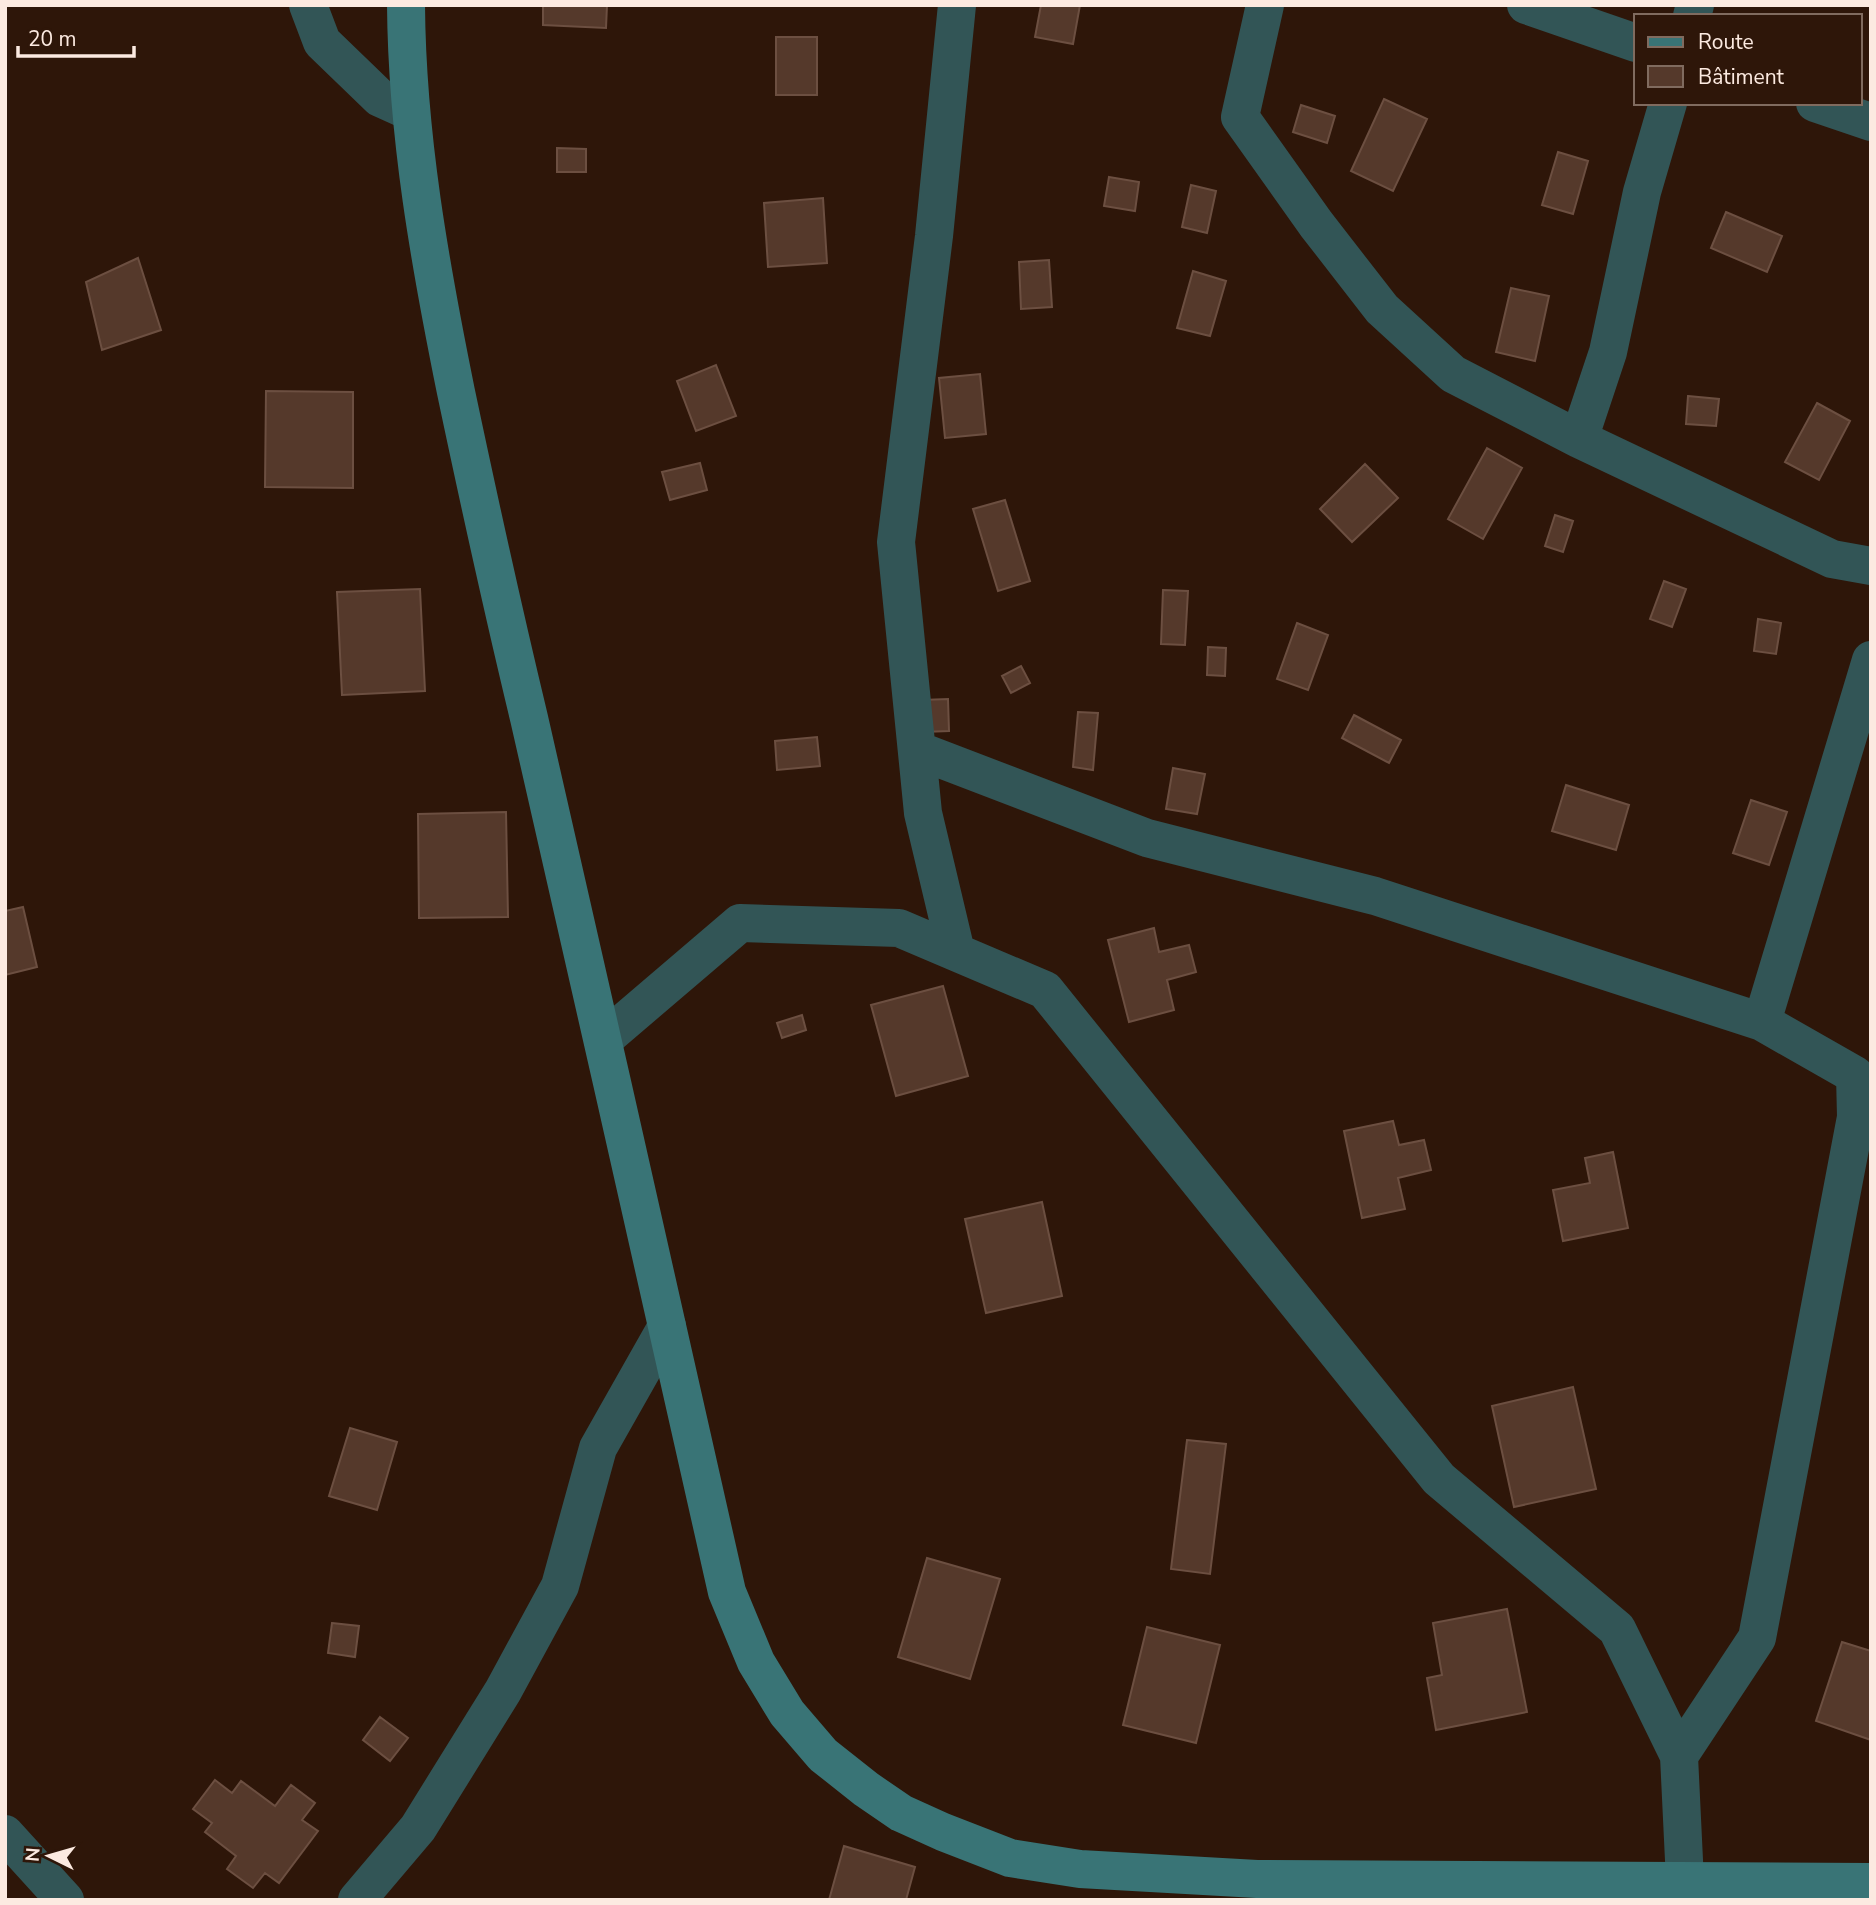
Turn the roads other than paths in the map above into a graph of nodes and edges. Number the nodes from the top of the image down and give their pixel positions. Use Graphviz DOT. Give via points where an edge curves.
graph roads {
  1 [pos="308,5"];
  2 [pos="406,5"];
  3 [pos="957,5"];
  4 [pos="1265,5"];
  5 [pos="1525,5"];
  6 [pos="1634,42"];
  7 [pos="1667,105"];
  8 [pos="1821,105"];
  9 [pos="411,112"];
  10 [pos="1871,122"];
  11 [pos="1579,439"];
  12 [pos="1871,566"];
  13 [pos="1871,660"];
  14 [pos="917,750"];
  15 [pos="957,952"];
  16 [pos="1762,1022"];
  17 [pos="603,1040"];
  18 [pos="1863,1077"];
  19 [pos="667,1326"];
  20 [pos="1679,1756"];
  21 [pos="5,1834"];
  22 [pos="1685,1881"];
  23 [pos="1871,1882"];
  24 [pos="65,1900"];
  25 [pos="357,1900"];
  1 -- 9 [label="street" via="321,42 380,98"];
  2 -- 9 [label="main road"];
  3 -- 14 [label="street" via="897,542"];
  4 -- 11 [label="street" via="1240,117 1316,224 1382,309 1452,374"];
  5 -- 6 [label="street"];
  7 -- 11 [label="street" via="1642,192 1608,352"];
  8 -- 10 [label="street"];
  9 -- 17 [label="main road" via="436,289 478,500"];
  11 -- 12 [label="street" via="1832,559"];
  13 -- 16 [label="street"];
  14 -- 15 [label="street" via="923,813"];
  14 -- 16 [label="street" via="1147,838 1375,896"];
  15 -- 17 [label="street" via="899,928 740,923"];
  15 -- 20 [label="street" via="1045,990 1439,1479 1617,1629"];
  16 -- 18 [label="street"];
  17 -- 19 [label="main road"];
  18 -- 20 [label="street" via="1757,1637"];
  19 -- 22 [label="main road" via="727,1592 756,1662 787,1713 822,1755 901,1813 1010,1858 1080,1869 1256,1878"];
  19 -- 25 [label="street" via="598,1448 561,1586 418,1828"];
  20 -- 22 [label="street"];
  21 -- 24 [label="street"];
  22 -- 23 [label="main road"];
}
